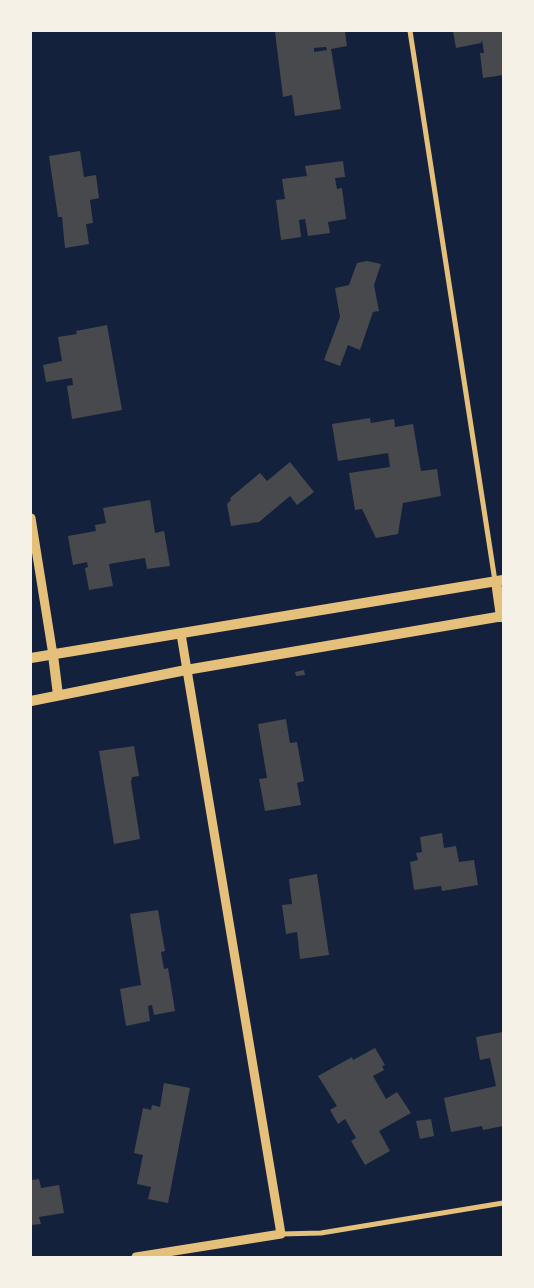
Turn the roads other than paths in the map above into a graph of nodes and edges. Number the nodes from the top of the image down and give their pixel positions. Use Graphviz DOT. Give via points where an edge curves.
graph roads {
  1 [pos="410,31"];
  2 [pos="31,518"];
  3 [pos="499,581"];
  4 [pos="502,616"];
  5 [pos="181,634"];
  6 [pos="53,655"];
  7 [pos="31,658"];
  8 [pos="186,670"];
  9 [pos="58,695"];
  10 [pos="31,701"];
  11 [pos="503,1203"];
  12 [pos="281,1234"];
  13 [pos="136,1257"];
  1 -- 3 [label="street"];
  2 -- 6 [label="street"];
  3 -- 4 [label="main road"];
  3 -- 5 [label="main road"];
  4 -- 8 [label="main road"];
  5 -- 6 [label="main road"];
  5 -- 8 [label="street"];
  6 -- 7 [label="main road"];
  6 -- 9 [label="main road"];
  8 -- 9 [label="main road"];
  8 -- 12 [label="street"];
  9 -- 10 [label="main road"];
  11 -- 12 [label="street" via="321,1233"];
  12 -- 13 [label="street"];
}
